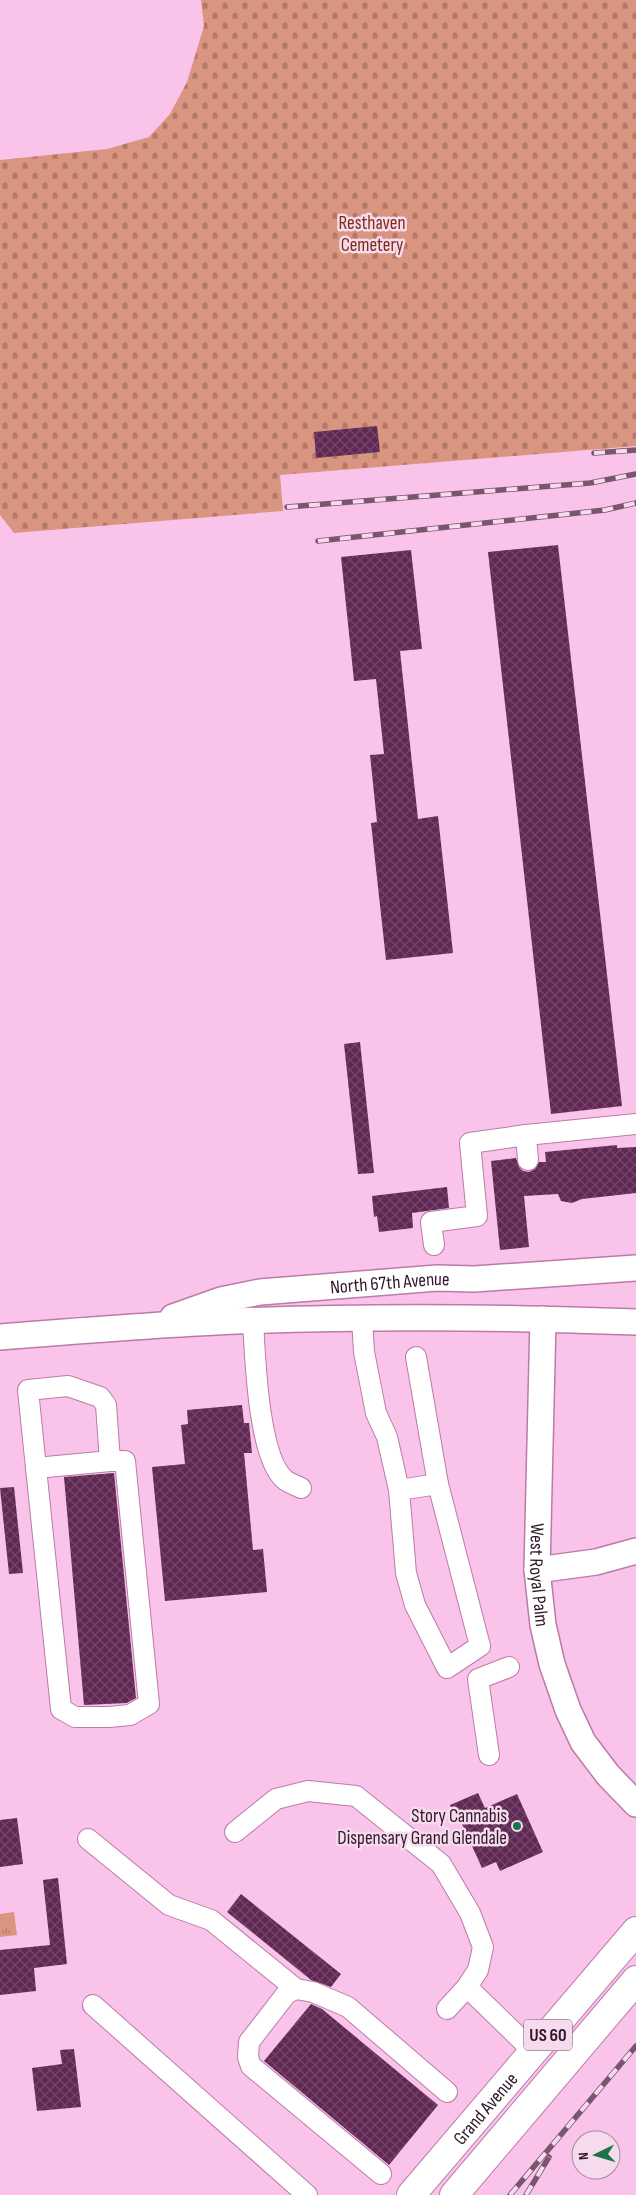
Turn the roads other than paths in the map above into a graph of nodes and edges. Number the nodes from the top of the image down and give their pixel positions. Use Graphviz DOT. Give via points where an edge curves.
graph roads {
  1 [pos="636,1124"];
  2 [pos="526,1134"];
  3 [pos="528,1160"];
  4 [pos="434,1245"];
  5 [pos="636,1268"];
  6 [pos="362,1319"];
  7 [pos="543,1319"];
  8 [pos="253,1321"];
  9 [pos="636,1322"];
  10 [pos="150,1326"];
  11 [pos="0,1337"];
  12 [pos="416,1357"];
  13 [pos="110,1461"];
  14 [pos="36,1468"];
  15 [pos="438,1484"];
  16 [pos="301,1488"];
  17 [pos="399,1490"];
  18 [pos="636,1551"];
  19 [pos="537,1570"];
  20 [pos="509,1667"];
  21 [pos="489,1756"];
  22 [pos="636,1804"];
  23 [pos="235,1832"];
  24 [pos="88,1839"];
  25 [pos="636,1931"];
  26 [pos="636,1980"];
  27 [pos="467,1987"];
  28 [pos="296,1989"];
  29 [pos="92,2005"];
  30 [pos="447,2009"];
  31 [pos="534,2052"];
  32 [pos="447,2092"];
  33 [pos="381,2174"];
  34 [pos="307,2195"];
  35 [pos="411,2195"];
  36 [pos="454,2195"];
  1 -- 2 [label="lane"];
  2 -- 3 [label="lane"];
  2 -- 4 [label="lane" via="470,1143 477,1216 431,1222"];
  5 -- 10 [label="main road, North 67th Avenue" via="474,1279 437,1278 260,1292 222,1300"];
  6 -- 7 [label="main road, North 67th Avenue"];
  6 -- 8 [label="main road, North 67th Avenue"];
  6 -- 17 [label="lane" via="364,1352 376,1413 387,1437"];
  7 -- 9 [label="main road, North 67th Avenue"];
  7 -- 19 [label="main road, West Royal Palm"];
  8 -- 10 [label="main road, North 67th Avenue"];
  8 -- 16 [label="lane" via="258,1401 271,1457 283,1479"];
  10 -- 11 [label="main road, North 67th Avenue"];
  12 -- 15 [label="lane"];
  13 -- 14 [label="lane"];
  13 -- 14 [label="lane" via="106,1406 100,1397 68,1386 28,1390"];
  13 -- 14 [label="lane" via="125,1461 149,1704 130,1715 109,1717 75,1717 61,1709"];
  15 -- 17 [label="lane"];
  15 -- 17 [label="lane" via="480,1646 448,1668 415,1605 406,1572"];
  18 -- 19 [label="main road" via="596,1562"];
  19 -- 22 [label="main road, West Royal Palm" via="543,1625 568,1710 583,1742"];
  20 -- 21 [label="lane" via="478,1679"];
  23 -- 27 [label="lane" via="276,1799 308,1791 356,1796 440,1864 470,1913 483,1947 478,1970"];
  24 -- 28 [label="lane" via="169,1905 211,1920"];
  25 -- 31 [label="highway, Grand Avenue / US 60"];
  26 -- 36 [label="highway, Grand Avenue / US 60"];
  27 -- 30 [label="lane"];
  27 -- 31 [label="lane"];
  28 -- 32 [label="lane" via="313,1992 348,2007"];
  28 -- 33 [label="lane" via="287,1992 249,2042 251,2066"];
  29 -- 34 [label="lane"];
  31 -- 35 [label="highway, Grand Avenue / US 60"];
}
